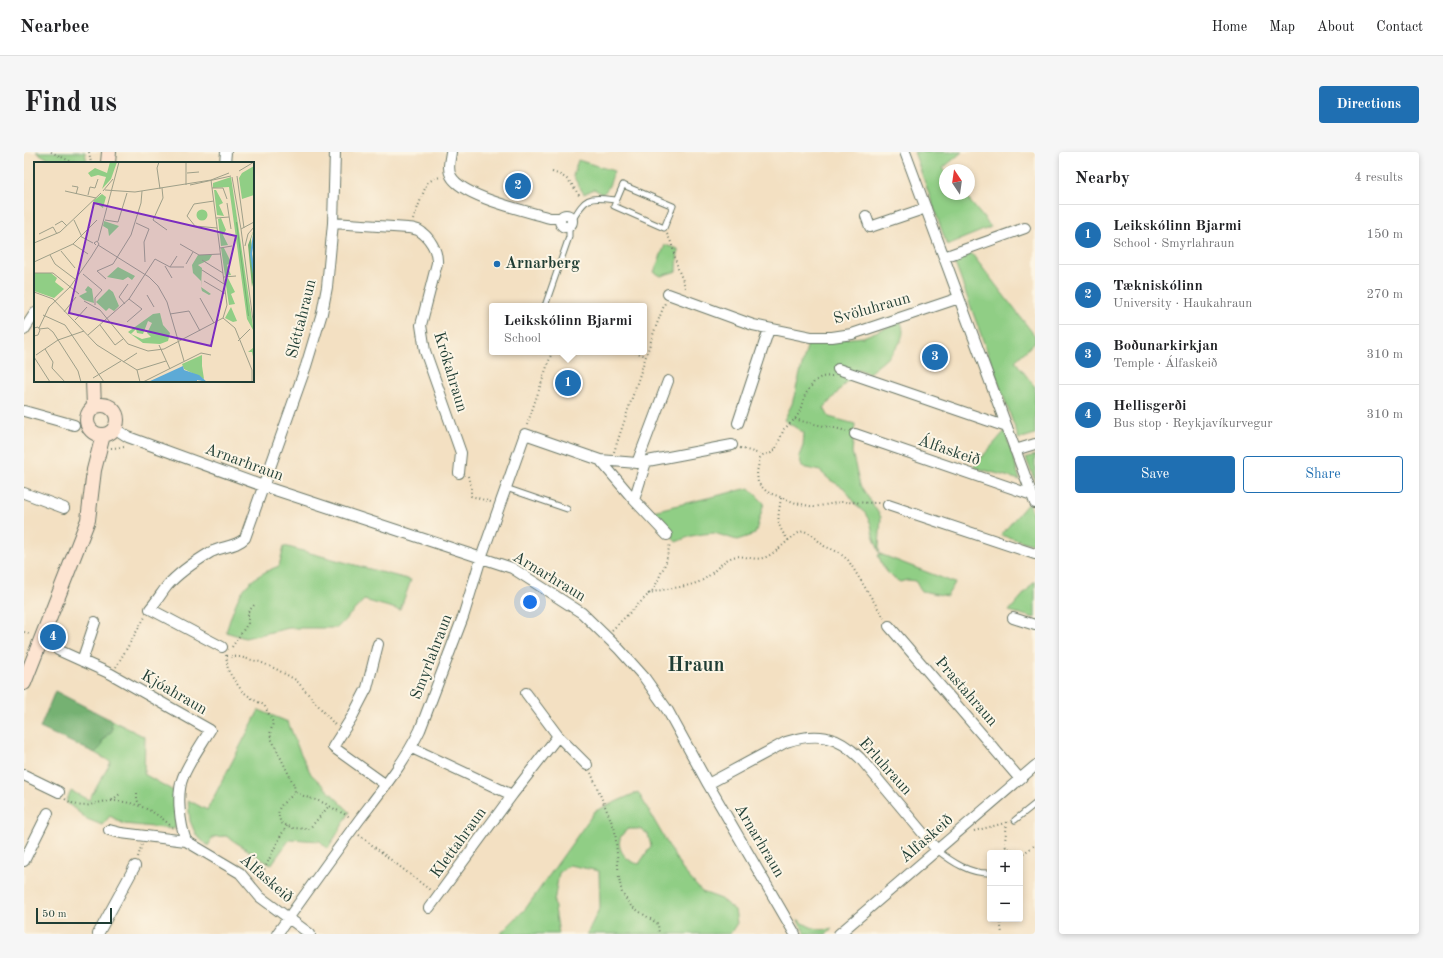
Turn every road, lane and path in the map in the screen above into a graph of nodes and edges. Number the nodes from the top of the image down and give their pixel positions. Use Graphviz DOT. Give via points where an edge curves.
graph roads {
  1 [pos="51,152"];
  2 [pos="90,152"];
  3 [pos="100,152"];
  4 [pos="109,152"];
  5 [pos="114,152"];
  6 [pos="226,152"];
  7 [pos="335,152"];
  8 [pos="451,152"];
  9 [pos="904,152"];
  10 [pos="72,162"];
  11 [pos="91,162"];
  12 [pos="99,162"];
  13 [pos="108,162"];
  14 [pos="113,162"];
  15 [pos="225,162"];
  16 [pos="552,172"];
  17 [pos="451,175"];
  18 [pos="616,200"];
  19 [pos="584,203"];
  20 [pos="926,208"];
  21 [pos="866,216"];
  22 [pos="333,223"];
  23 [pos="570,224"];
  24 [pos="408,228"];
  25 [pos="664,228"];
  26 [pos="1025,228"];
  27 [pos="944,257"];
  28 [pos="668,294"];
  29 [pos="959,298"];
  30 [pos="684,300"];
  31 [pos="546,303"];
  32 [pos="34,315"];
  33 [pos="769,329"];
  34 [pos="24,330"];
  35 [pos="647,353"];
  36 [pos="551,355"];
  37 [pos="646,356"];
  38 [pos="838,369"];
  39 [pos="668,381"];
  40 [pos="93,382"];
  41 [pos="102,382"];
  42 [pos="100,406"];
  43 [pos="24,411"];
  44 [pos="795,419"];
  45 [pos="738,423"];
  46 [pos="74,425"];
  47 [pos="1007,427"];
  48 [pos="103,432"];
  49 [pos="525,434"];
  50 [pos="855,434"];
  51 [pos="1035,444"];
  52 [pos="732,445"];
  53 [pos="125,447"];
  54 [pos="109,448"];
  55 [pos="1015,450"];
  56 [pos="763,455"];
  57 [pos="605,461"];
  58 [pos="641,462"];
  59 [pos="460,468"];
  60 [pos="263,486"];
  61 [pos="506,488"];
  62 [pos="24,493"];
  63 [pos="781,498"];
  64 [pos="1034,499"];
  65 [pos="634,500"];
  66 [pos="500,505"];
  67 [pos="888,506"];
  68 [pos="64,508"];
  69 [pos="567,509"];
  70 [pos="667,535"];
  71 [pos="789,541"];
  72 [pos="1035,554"];
  73 [pos="481,558"];
  74 [pos="648,594"];
  75 [pos="255,604"];
  76 [pos="150,609"];
  77 [pos="1013,618"];
  78 [pos="95,622"];
  79 [pos="1035,625"];
  80 [pos="888,626"];
  81 [pos="24,632"];
  82 [pos="29,634"];
  83 [pos="606,636"];
  84 [pos="378,644"];
  85 [pos="58,650"];
  86 [pos="224,652"];
  87 [pos="82,661"];
  88 [pos="24,665"];
  89 [pos="111,674"];
  90 [pos="24,683"];
  91 [pos="526,693"];
  92 [pos="343,732"];
  93 [pos="558,736"];
  94 [pos="412,748"];
  95 [pos="588,765"];
  96 [pos="1035,766"];
  97 [pos="24,775"];
  98 [pos="1020,779"];
  99 [pos="708,784"];
  100 [pos="386,786"];
  101 [pos="59,792"];
  102 [pos="295,792"];
  103 [pos="137,793"];
  104 [pos="120,794"];
  105 [pos="512,795"];
  106 [pos="111,801"];
  107 [pos="1035,804"];
  108 [pos="141,806"];
  109 [pos="329,806"];
  110 [pos="48,813"];
  111 [pos="343,814"];
  112 [pos="1015,820"];
  113 [pos="1007,822"];
  114 [pos="287,826"];
  115 [pos="108,830"];
  116 [pos="352,830"];
  117 [pos="959,831"];
  118 [pos="145,835"];
  119 [pos="186,841"];
  120 [pos="1035,845"];
  121 [pos="1006,848"];
  122 [pos="937,850"];
  123 [pos="1003,850"];
  124 [pos="1024,853"];
  125 [pos="24,861"];
  126 [pos="135,866"];
  127 [pos="987,873"];
  128 [pos="253,889"];
  129 [pos="438,896"];
  130 [pos="429,908"];
  131 [pos="289,918"];
  132 [pos="1000,922"];
  133 [pos="98,934"];
  134 [pos="277,934"];
  135 [pos="310,934"];
  136 [pos="659,934"];
  137 [pos="795,934"];
  138 [pos="839,934"];
  139 [pos="1002,934"];
  1 -- 10 [label="path"];
  2 -- 11 [label="path"];
  3 -- 12 [label="main road"];
  4 -- 13 [label="main road"];
  5 -- 14 [label="lane"];
  6 -- 15 [label="street"];
  7 -- 22 [label="street, Sléttahraun"];
  8 -- 17 [label="street"];
  9 -- 20 [label="street, Álfaskeið"];
  16 -- 19 [label="path" via="563,175"];
  17 -- 23 [label="street" via="456,184 468,192 550,218 568,215 571,217"];
  17 -- 24 [label="path" via="435,178 427,183"];
  18 -- 19 [label="lane" via="590,199"];
  18 -- 25 [label="lane" via="614,206"];
  18 -- 25 [label="lane" via="623,185 673,206"];
  19 -- 23 [label="lane"];
  20 -- 21 [label="street" via="870,227"];
  20 -- 27 [label="street, Álfaskeið"];
  22 -- 24 [label="street, Krókahraun"];
  22 -- 60 [label="street, Sléttahraun" via="322,313"];
  23 -- 31 [label="lane" via="569,237"];
  24 -- 59 [label="street, Krókahraun" via="418,230 432,243 438,255 421,325 422,338 461,452"];
  25 -- 30 [label="path" via="671,240 677,267 685,286"];
  26 -- 27 [label="street"];
  27 -- 29 [label="street, Álfaskeið"];
  28 -- 30 [label="street, Svöluhraun"];
  28 -- 35 [label="path"];
  29 -- 33 [label="street, Svöluhraun" via="852,334 811,337"];
  29 -- 47 [label="street, Álfaskeið"];
  30 -- 33 [label="street, Svöluhraun"];
  32 -- 34 [label="street"];
  33 -- 45 [label="street"];
  36 -- 49 [label="path"];
  37 -- 57 [label="path"];
  38 -- 44 [label="path" via="836,375 821,377 814,382 805,395"];
  38 -- 47 [label="street"];
  39 -- 58 [label="street"];
  40 -- 42 [label="main road"];
  41 -- 42 [label="main road" via="104,400"];
  42 -- 48 [label="main road" via="111,408 116,414 116,423"];
  42 -- 48 [label="main road" via="90,410 86,420 89,428"];
  43 -- 46 [label="street"];
  44 -- 50 [label="path"];
  44 -- 56 [label="path" via="784,429 776,448 771,453"];
  47 -- 55 [label="street, Álfaskeið"];
  48 -- 60 [label="street, Arnarhraun" via="128,437"];
  48 -- 88 [label="main road" via="82,519"];
  48 -- 90 [label="main road" via="94,470 88,520"];
  49 -- 57 [label="street"];
  49 -- 61 [label="street, Smyrlahraun"];
  50 -- 64 [label="street, Álfaskeið"];
  51 -- 55 [label="street"];
  52 -- 56 [label="path"];
  52 -- 58 [label="street"];
  53 -- 54 [label="path"];
  55 -- 64 [label="street, Álfaskeið"];
  56 -- 63 [label="path" via="757,472 758,483 767,492"];
  57 -- 58 [label="street"];
  57 -- 65 [label="street"];
  58 -- 65 [label="street"];
  59 -- 66 [label="path" via="469,478 472,496"];
  60 -- 73 [label="street, Arnarhraun"];
  60 -- 76 [label="street, Sléttahraun" via="245,538 239,544 213,551 189,567 167,587"];
  61 -- 66 [label="street, Smyrlahraun"];
  61 -- 69 [label="lane"];
  62 -- 68 [label="street"];
  63 -- 67 [label="path" via="814,507 851,502"];
  63 -- 71 [label="path" via="778,518 781,531"];
  65 -- 70 [label="street"];
  66 -- 73 [label="street, Smyrlahraun"];
  67 -- 72 [label="street"];
  70 -- 74 [label="path" via="671,543 666,562 654,589"];
  71 -- 74 [label="path" via="768,556 752,560 734,557 693,584"];
  71 -- 80 [label="path" via="798,532 804,531 824,546 843,555"];
  73 -- 83 [label="street, Arnarhraun" via="512,568 582,613"];
  73 -- 94 [label="street, Smyrlahraun" via="463,617"];
  74 -- 83 [label="path"];
  75 -- 86 [label="path" via="248,612 248,623"];
  76 -- 86 [label="street"];
  76 -- 89 [label="path"];
  77 -- 79 [label="street"];
  78 -- 87 [label="street"];
  80 -- 98 [label="street, Þrastahraun"];
  81 -- 82 [label="path"];
  83 -- 99 [label="street, Arnarhraun" via="644,677 668,711"];
  84 -- 92 [label="street" via="367,688"];
  85 -- 87 [label="street, Kjóahraun"];
  86 -- 92 [label="path" via="260,662 296,680"];
  86 -- 102 [label="path" via="232,677 242,691 264,705 271,718 270,734"];
  87 -- 89 [label="street, Kjóahraun"];
  89 -- 119 [label="street, Kjóahraun" via="210,730 183,777 179,793 182,832"];
  91 -- 93 [label="street"];
  92 -- 100 [label="street" via="334,747"];
  93 -- 95 [label="street"];
  93 -- 105 [label="street, Klettahraun"];
  94 -- 100 [label="street, Smyrlahraun"];
  94 -- 105 [label="street, Klettahraun"];
  95 -- 136 [label="path" via="615,830 622,893 631,906 658,924"];
  96 -- 98 [label="street, Álfaskeið"];
  97 -- 101 [label="street"];
  98 -- 117 [label="street, Álfaskeið"];
  99 -- 122 [label="street, Erluhraun" via="794,739 819,736 831,738 850,748 860,758"];
  99 -- 137 [label="street, Arnarhraun"];
  100 -- 116 [label="street, Smyrlahraun"];
  101 -- 106 [label="path" via="59,795 80,807"];
  102 -- 109 [label="path" via="320,800"];
  102 -- 114 [label="path" via="282,803 279,810 281,823"];
  103 -- 108 [label="path"];
  104 -- 106 [label="path"];
  105 -- 129 [label="street, Klettahraun"];
  106 -- 108 [label="path"];
  107 -- 112 [label="lane"];
  108 -- 119 [label="path" via="169,824"];
  109 -- 111 [label="path"];
  109 -- 114 [label="path" via="309,829"];
  110 -- 125 [label="street"];
  112 -- 113 [label="path"];
  113 -- 117 [label="path" via="978,830"];
  113 -- 121 [label="path"];
  114 -- 128 [label="path"];
  115 -- 118 [label="street, Álfaskeið"];
  116 -- 129 [label="path"];
  116 -- 131 [label="street, Smyrlahraun"];
  117 -- 122 [label="street, Álfaskeið"];
  118 -- 119 [label="street, Álfaskeið"];
  118 -- 126 [label="path"];
  119 -- 128 [label="street, Álfaskeið" via="240,873"];
  120 -- 124 [label="path"];
  121 -- 123 [label="path"];
  121 -- 124 [label="path"];
  122 -- 127 [label="lane" via="960,866 979,873"];
  122 -- 138 [label="street, Álfaskeið"];
  126 -- 133 [label="street"];
  128 -- 131 [label="street, Álfaskeið"];
  129 -- 130 [label="street, Klettahraun"];
  131 -- 134 [label="street, Smyrlahraun"];
  131 -- 135 [label="street, Álfaskeið"];
  132 -- 139 [label="path"];
}
